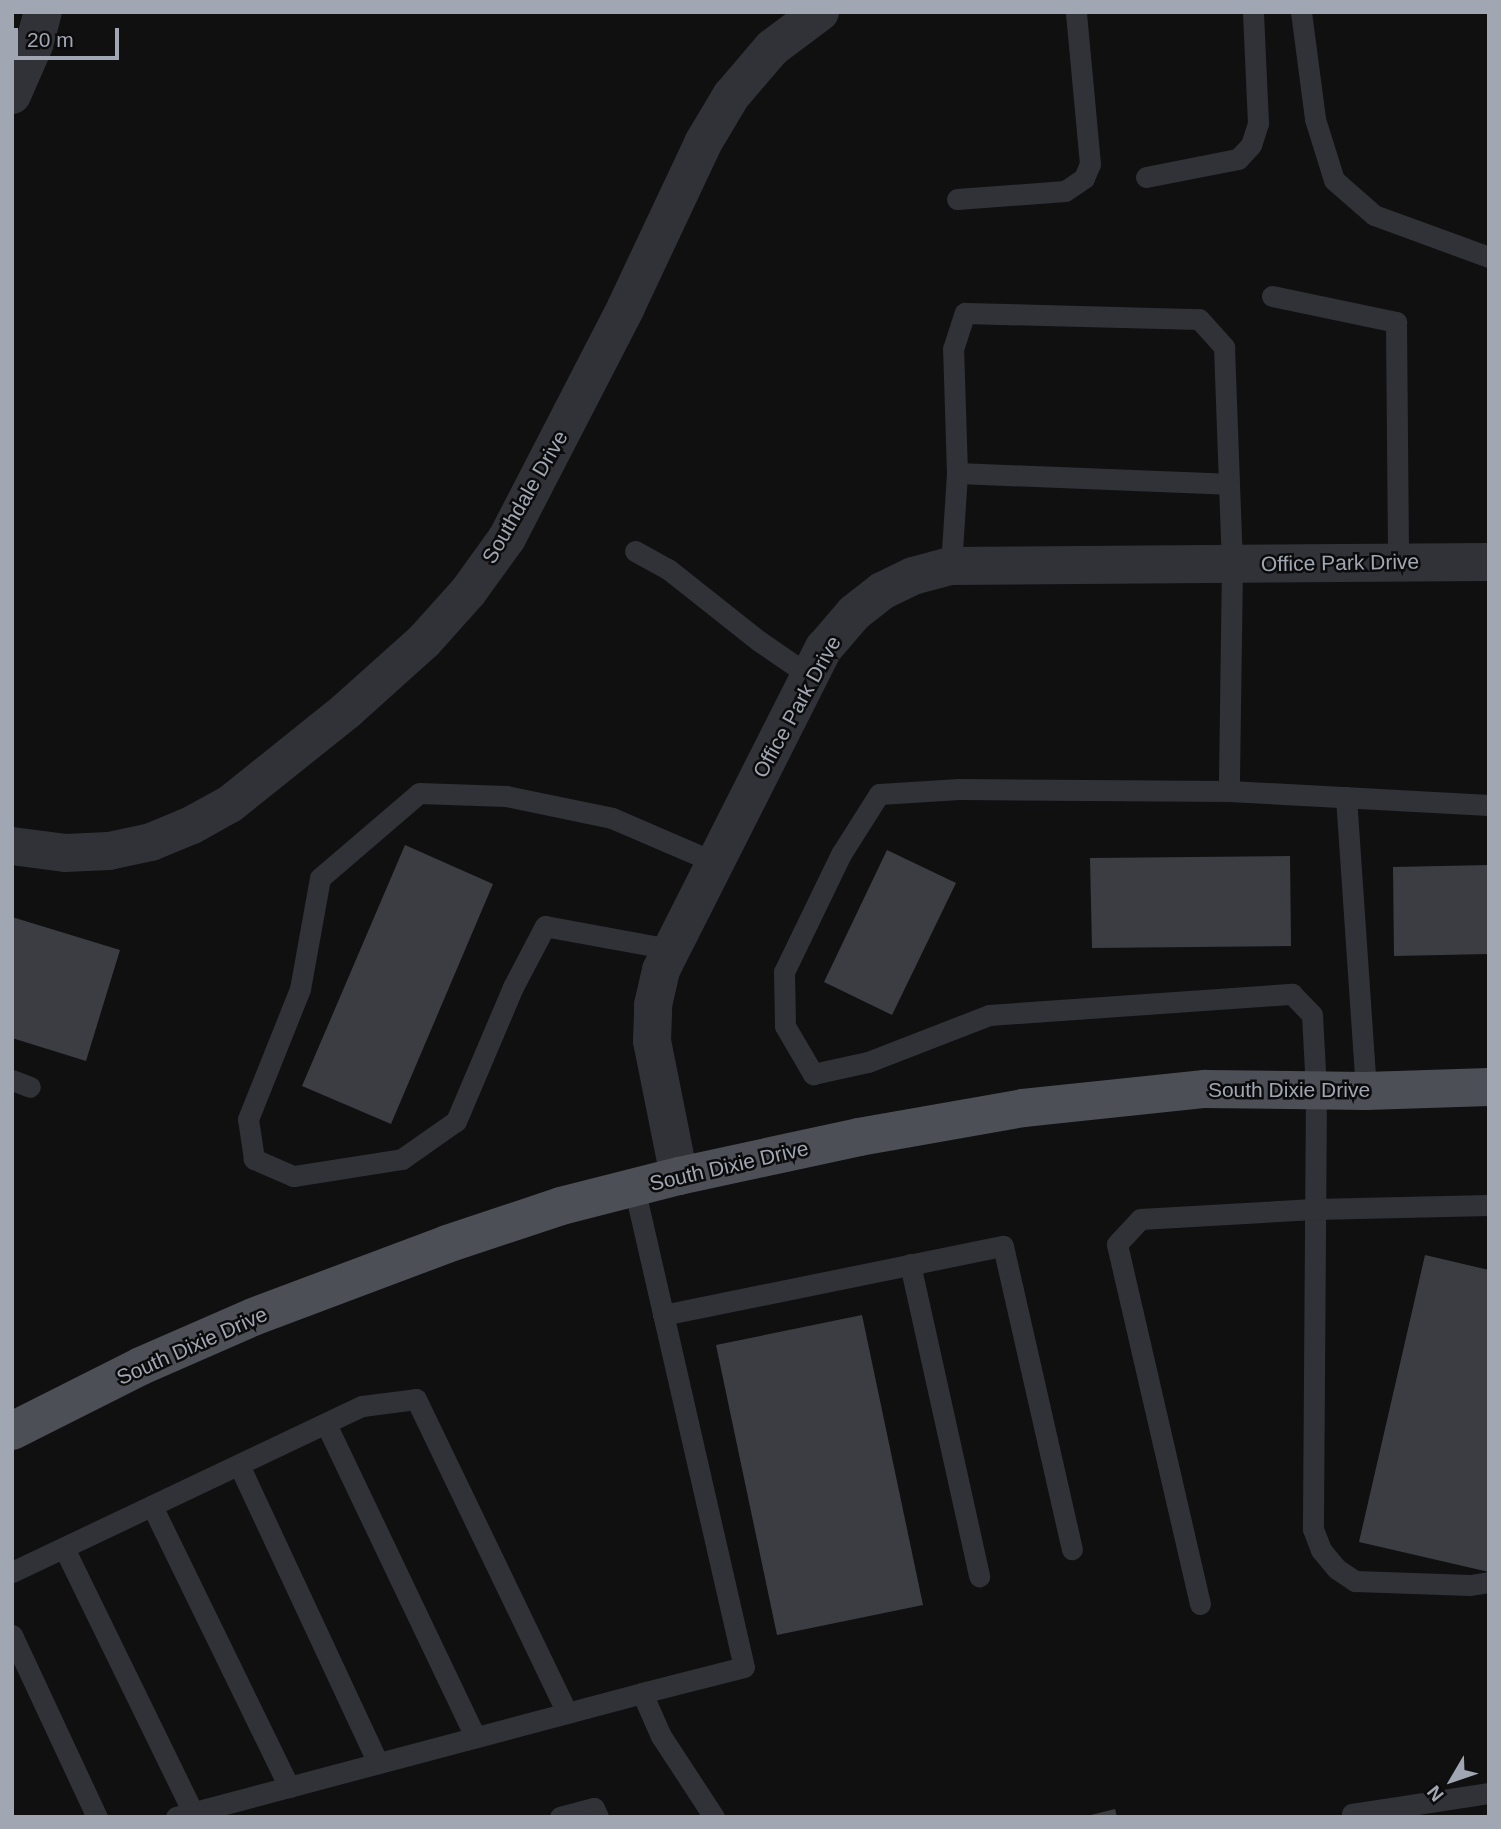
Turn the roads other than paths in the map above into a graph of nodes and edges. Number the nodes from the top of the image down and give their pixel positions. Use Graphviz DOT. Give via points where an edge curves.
graph roads {
  1 [pos="43,12"];
  2 [pos="820,12"];
  3 [pos="1076,12"];
  4 [pos="1253,12"];
  5 [pos="1301,12"];
  6 [pos="12,95"];
  7 [pos="1146,177"];
  8 [pos="957,199"];
  9 [pos="1489,257"];
  10 [pos="1272,296"];
  11 [pos="957,473"];
  12 [pos="1227,484"];
  13 [pos="635,551"];
  14 [pos="1489,562"];
  15 [pos="1398,563"];
  16 [pos="1232,565"];
  17 [pos="951,566"];
  18 [pos="810,676"];
  19 [pos="1229,791"];
  20 [pos="1346,797"];
  21 [pos="1489,805"];
  22 [pos="12,846"];
  23 [pos="714,862"];
  24 [pos="670,949"];
  25 [pos="1489,1087"];
  26 [pos="1316,1090"];
  27 [pos="1366,1091"];
  28 [pos="679,1176"];
  29 [pos="634,1187"];
  30 [pos="1489,1205"];
  31 [pos="1314,1209"];
  32 [pos="910,1264"];
  33 [pos="663,1315"];
  34 [pos="326,1424"];
  35 [pos="12,1431"];
  36 [pos="239,1465"];
  37 [pos="152,1506"];
  38 [pos="64,1548"];
  39 [pos="1072,1549"];
  40 [pos="12,1572"];
  41 [pos="979,1576"];
  42 [pos="1489,1582"];
  43 [pos="1199,1604"];
  44 [pos="12,1635"];
  45 [pos="642,1693"];
  46 [pos="566,1713"];
  47 [pos="475,1737"];
  48 [pos="378,1763"];
  49 [pos="289,1787"];
  50 [pos="1489,1793"];
  51 [pos="185,1814"];
  52 [pos="97,1817"];
  53 [pos="560,1817"];
  54 [pos="598,1817"];
  55 [pos="714,1817"];
  56 [pos="1352,1817"];
  1 -- 6 [label="street"];
  2 -- 22 [label="street, Southdale Drive" via="772,48 731,96 703,143 626,307 507,538 468,592 424,641 346,711 240,795 192,825 151,842 109,851 65,853"];
  3 -- 8 [label="lane" via="1090,164 1084,178 1065,191"];
  4 -- 7 [label="lane" via="1258,123 1251,145 1238,159"];
  5 -- 9 [label="lane" via="1315,119 1334,180 1374,215"];
  10 -- 15 [label="lane" via="1396,322"];
  11 -- 12 [label="lane"];
  11 -- 12 [label="lane" via="953,349 965,313 1199,319 1224,347"];
  11 -- 17 [label="lane"];
  12 -- 16 [label="lane"];
  13 -- 18 [label="lane" via="668,569"];
  14 -- 15 [label="street, Office Park Drive"];
  15 -- 16 [label="street, Office Park Drive"];
  16 -- 17 [label="street, Office Park Drive"];
  16 -- 19 [label="lane"];
  17 -- 18 [label="street, Office Park Drive" via="913,576 854,612 824,648"];
  18 -- 23 [label="street, Office Park Drive"];
  19 -- 20 [label="lane"];
  19 -- 26 [label="lane" via="959,789 879,794 841,854 785,972 785,1026 813,1074 868,1062 989,1015 1292,994 1312,1015"];
  20 -- 21 [label="lane"];
  20 -- 27 [label="lane"];
  23 -- 24 [label="street, Office Park Drive"];
  23 -- 24 [label="lane" via="612,818 506,796 419,793 320,878 300,989 248,1119 254,1159 293,1176 402,1159 456,1121 513,987 545,926"];
  24 -- 28 [label="street, Office Park Drive" via="653,1005 652,1041"];
  25 -- 27 [label="main road, South Dixie Drive"];
  26 -- 27 [label="main road, South Dixie Drive"];
  26 -- 28 [label="main road, South Dixie Drive" via="1205,1089 1023,1108"];
  26 -- 31 [label="lane"];
  28 -- 29 [label="main road, South Dixie Drive"];
  29 -- 33 [label="lane"];
  29 -- 35 [label="main road, South Dixie Drive" via="447,1244 253,1317 141,1366"];
  30 -- 31 [label="lane"];
  31 -- 42 [label="lane" via="1313,1529 1321,1550 1355,1581"];
  31 -- 43 [label="lane" via="1140,1219 1117,1244"];
  32 -- 33 [label="lane"];
  32 -- 39 [label="lane" via="1003,1245"];
  32 -- 41 [label="lane"];
  33 -- 45 [label="lane" via="744,1667"];
  34 -- 36 [label="lane"];
  34 -- 46 [label="lane" via="362,1406 416,1399"];
  34 -- 47 [label="lane"];
  36 -- 37 [label="lane"];
  36 -- 48 [label="lane"];
  37 -- 38 [label="lane"];
  37 -- 49 [label="lane"];
  38 -- 40 [label="lane"];
  38 -- 51 [label="lane"];
  44 -- 52 [label="lane"];
  45 -- 46 [label="lane"];
  45 -- 55 [label="lane" via="661,1735"];
  46 -- 47 [label="lane"];
  47 -- 48 [label="lane"];
  48 -- 49 [label="lane"];
  49 -- 51 [label="lane"];
  50 -- 56 [label="lane"];
  53 -- 54 [label="lane" via="594,1808"];
}
